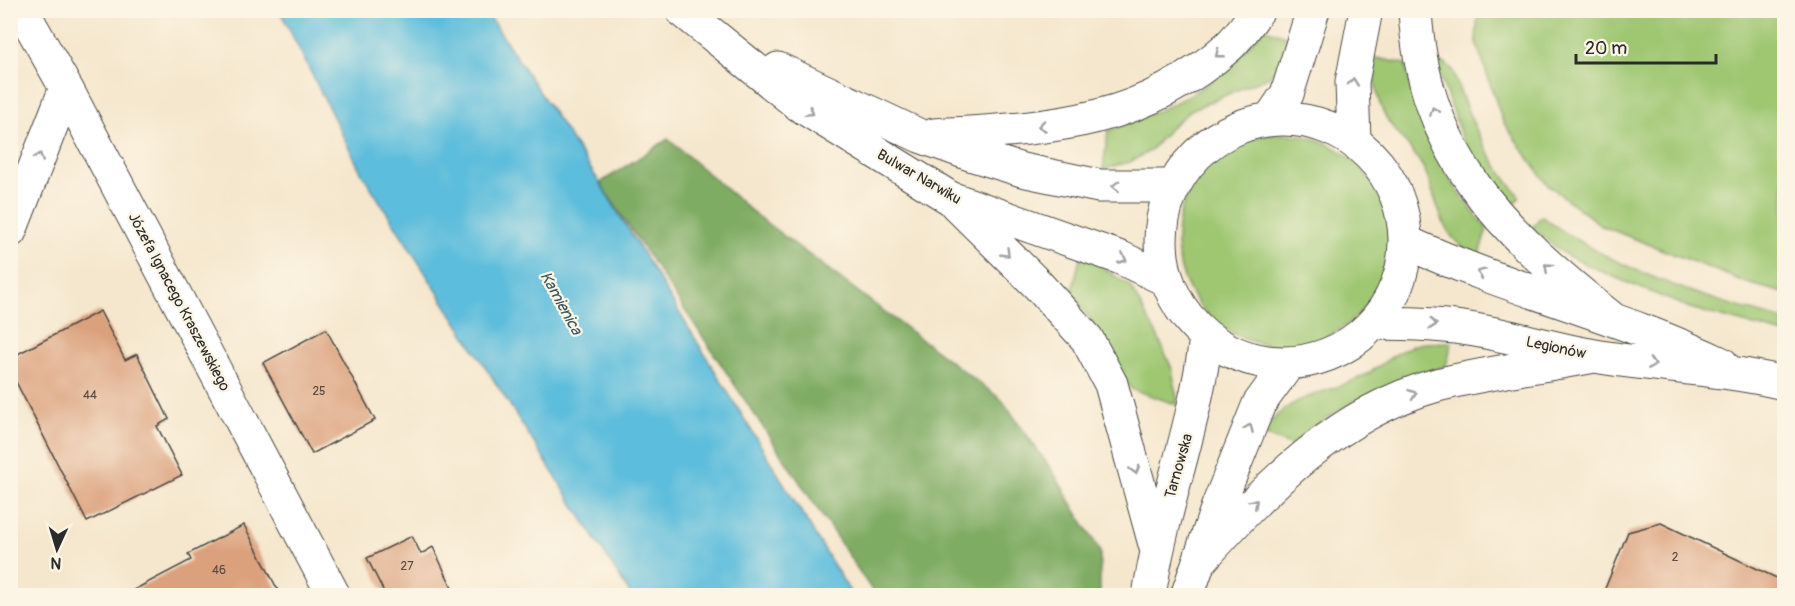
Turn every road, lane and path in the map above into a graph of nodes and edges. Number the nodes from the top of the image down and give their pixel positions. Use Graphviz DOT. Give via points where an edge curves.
graph roads {
  1 [pos="21,10"];
  2 [pos="1258,10"];
  3 [pos="1313,10"];
  4 [pos="1366,10"];
  5 [pos="1415,10"];
  6 [pos="690,18"];
  7 [pos="66,88"];
  8 [pos="1270,119"];
  9 [pos="920,136"];
  10 [pos="1354,140"];
  11 [pos="1174,186"];
  12 [pos="950,198"];
  13 [pos="10,231"];
  14 [pos="1408,243"];
  15 [pos="1167,280"];
  16 [pos="1610,317"];
  17 [pos="1374,323"];
  18 [pos="1206,336"];
  19 [pos="1594,356"];
  20 [pos="1289,363"];
  21 [pos="1739,372"];
  22 [pos="1785,383"];
  23 [pos="1156,548"];
  24 [pos="1200,561"];
  25 [pos="334,596"];
  26 [pos="1149,596"];
  27 [pos="1187,596"];
  1 -- 7 [label="main road, Józefa Ignacego Kraszewskiego"];
  2 -- 9 [label="main road, one-way" via="1231,45 1180,85 1123,111 1074,122"];
  3 -- 8 [label="main road" via="1287,94"];
  10 -- 4 [label="main road, one-way" via="1352,82"];
  16 -- 5 [label="main road, one-way" via="1526,247 1477,192 1432,107 1419,58"];
  6 -- 9 [label="main road, Bulwar Narwiku" via="804,83"];
  6 -- 12 [label="main road, Bulwar Narwiku, one-way" via="798,104"];
  13 -- 7 [label="main road, one-way"];
  7 -- 25 [label="main road, Józefa Ignacego Kraszewskiego"];
  8 -- 10 [label="main road" via="1309,122"];
  8 -- 11 [label="main road" via="1241,125 1206,144"];
  11 -- 9 [label="main road, Bulwar Narwiku, one-way" via="1099,186 981,157"];
  10 -- 14 [label="main road" via="1380,164 1397,195"];
  11 -- 15 [label="main road" via="1165,207 1160,244"];
  12 -- 15 [label="main road, Bulwar Narwiku, one-way" via="1121,258"];
  12 -- 23 [label="main road, one-way" via="1087,339 1114,394"];
  16 -- 14 [label="main road, Legionów, one-way" via="1488,276"];
  14 -- 17 [label="main road" via="1393,295"];
  15 -- 18 [label="main road" via="1183,311"];
  16 -- 21 [label="main road, Legionów"];
  17 -- 19 [label="main road, Legionów, one-way" via="1428,323"];
  17 -- 20 [label="main road" via="1350,344 1320,358"];
  18 -- 20 [label="main road" via="1231,352 1259,361"];
  18 -- 23 [label="main road, Tarnowska" via="1201,383"];
  19 -- 21 [label="main road, Legionów, one-way" via="1675,368"];
  24 -- 19 [label="main road, one-way" via="1247,508 1322,441 1360,416 1438,385"];
  24 -- 20 [label="main road, one-way" via="1259,404"];
  21 -- 22 [label="main road, Legionów"];
  23 -- 26 [label="main road, Tarnowska"];
  24 -- 27 [label="main road"];
}
